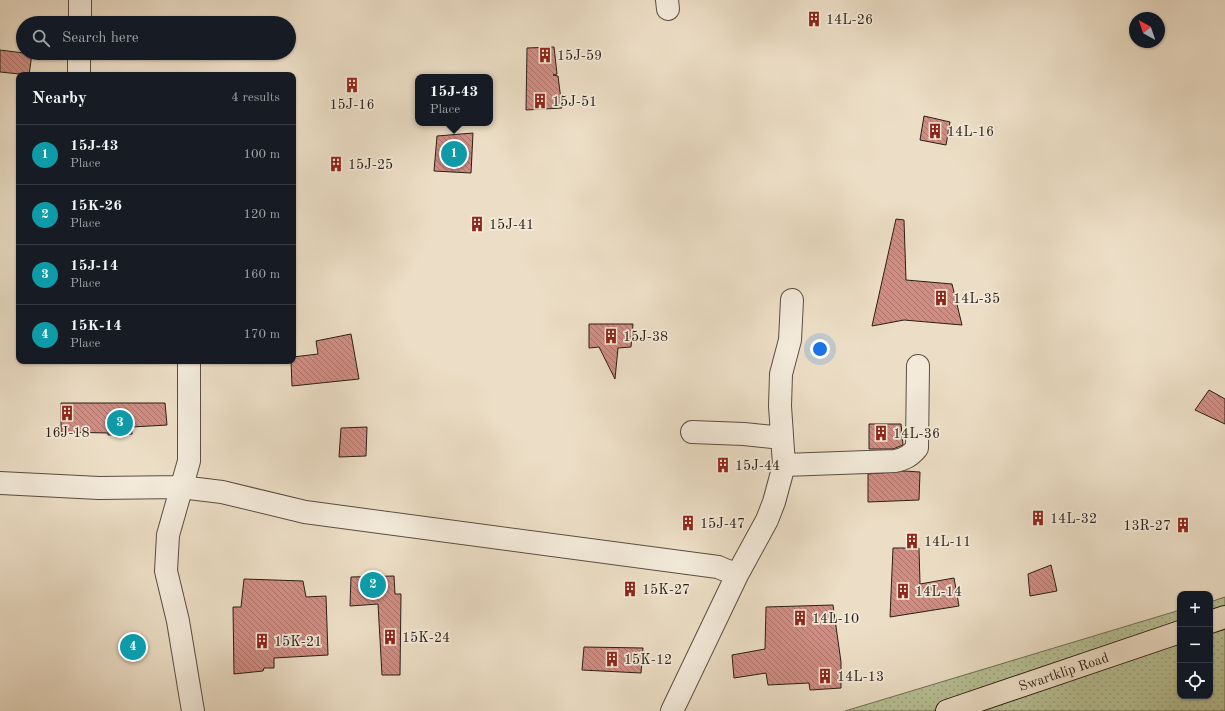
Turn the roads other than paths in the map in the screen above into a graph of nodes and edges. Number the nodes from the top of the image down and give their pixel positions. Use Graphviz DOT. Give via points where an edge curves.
graph roads {
  1 [pos="80,0"];
  2 [pos="80,16"];
  3 [pos="79,60"];
  4 [pos="79,72"];
  5 [pos="792,300"];
  6 [pos="189,364"];
  7 [pos="918,366"];
  8 [pos="692,432"];
  9 [pos="782,438"];
  10 [pos="784,465"];
  11 [pos="0,483"];
  12 [pos="181,487"];
  13 [pos="736,575"];
  14 [pos="1225,617"];
  15 [pos="1213,621"];
  16 [pos="1177,633"];
  17 [pos="193,711"];
  18 [pos="672,711"];
  19 [pos="947,711"];
  1 -- 2 [label="street"];
  3 -- 4 [label="street"];
  5 -- 9 [label="street" via="790,340 781,374"];
  6 -- 12 [label="street" via="189,461"];
  7 -- 10 [label="street" via="917,448 912,454 895,461"];
  8 -- 9 [label="street"];
  9 -- 10 [label="street"];
  10 -- 13 [label="street" via="767,520"];
  11 -- 12 [label="street" via="99,488"];
  12 -- 13 [label="street" via="222,492 305,512 718,567"];
  12 -- 17 [label="street" via="168,535 166,571 178,621"];
  13 -- 18 [label="street"];
  14 -- 15 [label="main road"];
  16 -- 19 [label="main road, Swartklip Road"];
}
